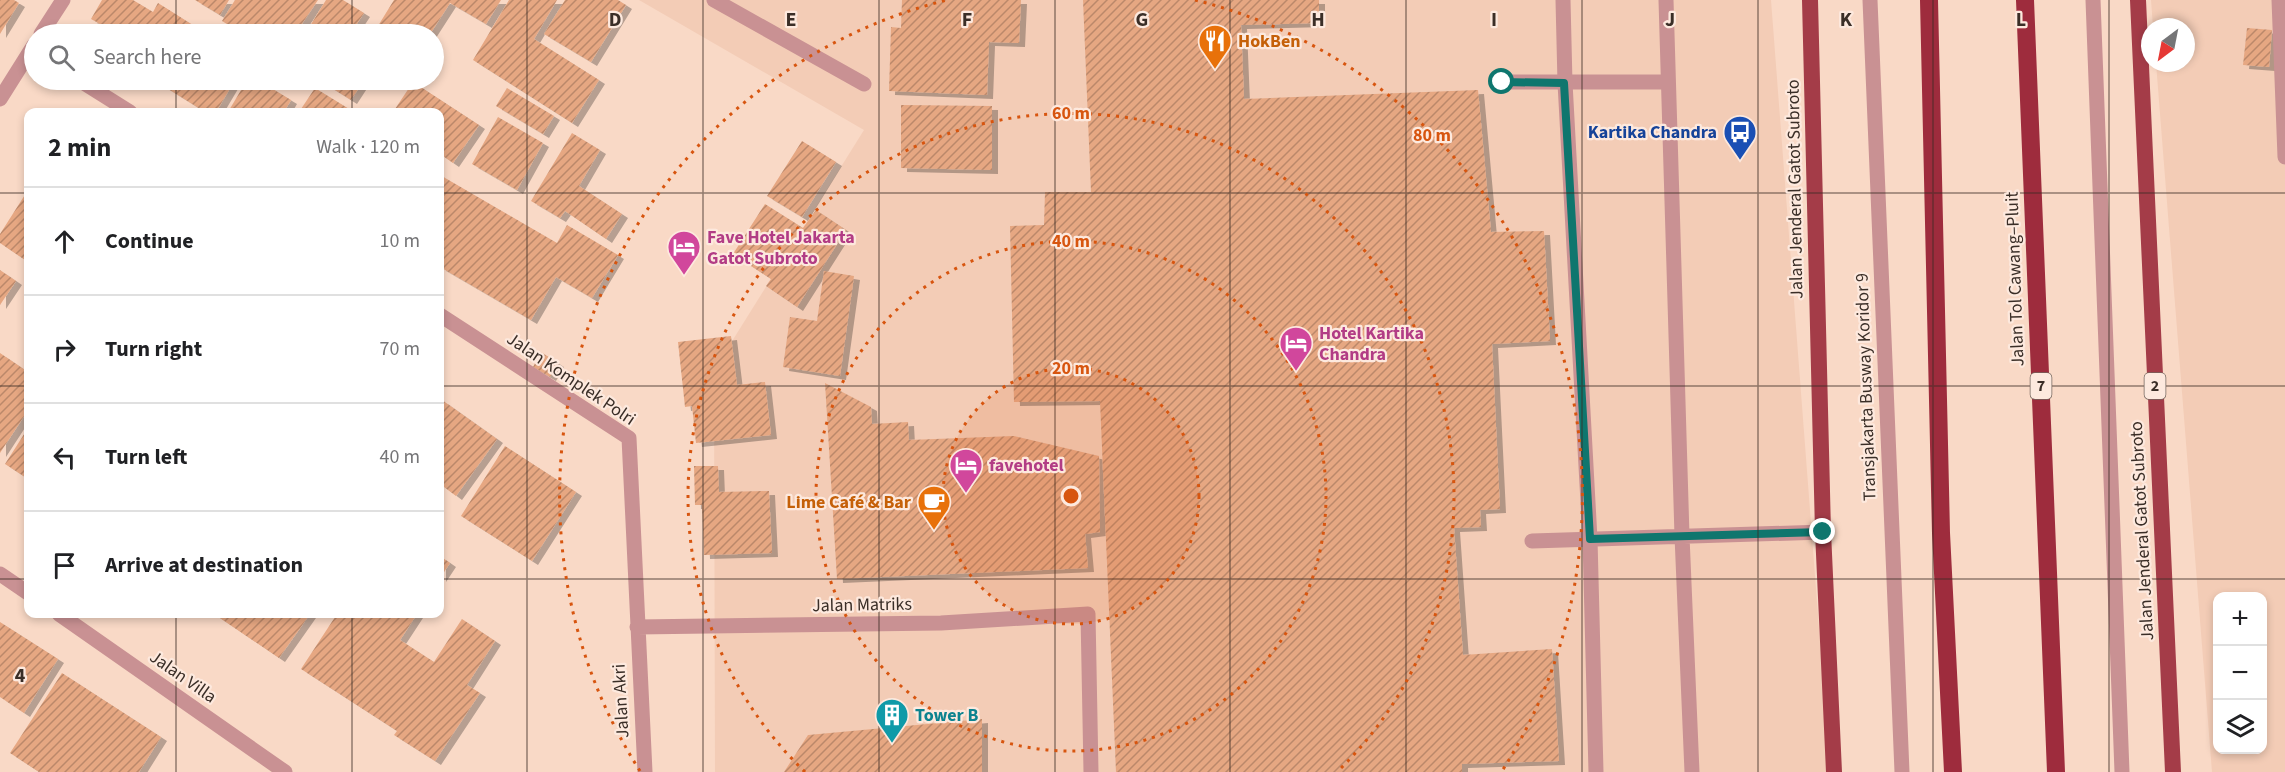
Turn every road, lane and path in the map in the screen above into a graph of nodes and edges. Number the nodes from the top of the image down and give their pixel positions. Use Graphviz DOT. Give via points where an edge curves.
graph roads {
  1 [pos="63,0"];
  2 [pos="714,0"];
  3 [pos="1563,0"];
  4 [pos="1666,0"];
  5 [pos="1810,0"];
  6 [pos="1870,0"];
  7 [pos="1929,0"];
  8 [pos="2025,0"];
  9 [pos="2093,0"];
  10 [pos="2138,0"];
  11 [pos="2279,0"];
  12 [pos="47,24"];
  13 [pos="24,63"];
  14 [pos="1502,82"];
  15 [pos="1668,82"];
  16 [pos="1564,83"];
  17 [pos="864,84"];
  18 [pos="95,90"];
  19 [pos="0,99"];
  20 [pos="124,108"];
  21 [pos="2285,158"];
  22 [pos="444,318"];
  23 [pos="1823,532"];
  24 [pos="1682,536"];
  25 [pos="1590,539"];
  26 [pos="1532,541"];
  27 [pos="0,574"];
  28 [pos="635,576"];
  29 [pos="24,590"];
  30 [pos="65,618"];
  31 [pos="637,627"];
  32 [pos="285,772"];
  33 [pos="645,772"];
  34 [pos="1091,772"];
  35 [pos="1596,772"];
  36 [pos="1692,772"];
  37 [pos="1834,772"];
  38 [pos="1902,772"];
  39 [pos="1953,772"];
  40 [pos="2056,772"];
  41 [pos="2122,772"];
  42 [pos="2173,772"];
  1 -- 12 [label="street"];
  2 -- 17 [label="street"];
  3 -- 16 [label="street"];
  4 -- 15 [label="street"];
  5 -- 23 [label="highway, Jalan Jenderal Gatot Subroto"];
  6 -- 38 [label="street, Transjakarta Busway Koridor 9"];
  7 -- 39 [label="highway" via="1941,533"];
  8 -- 40 [label="highway, Jalan Tol Cawang–Pluit / 7"];
  9 -- 41 [label="street"];
  10 -- 42 [label="highway, Jalan Jenderal Gatot Subroto / 2"];
  11 -- 21 [label="street"];
  13 -- 19 [label="street"];
  14 -- 16 [label="street"];
  15 -- 16 [label="street"];
  15 -- 24 [label="street"];
  16 -- 25 [label="street"];
  18 -- 20 [label="street"];
  22 -- 28 [label="street, Jalan Komplek Polri" via="629,438"];
  23 -- 24 [label="street"];
  23 -- 37 [label="highway, Jalan Jenderal Gatot Subroto"];
  24 -- 25 [label="street"];
  24 -- 36 [label="street"];
  25 -- 26 [label="street"];
  25 -- 35 [label="street"];
  27 -- 29 [label="street"];
  28 -- 31 [label="street, Jalan Akri"];
  30 -- 32 [label="street, Jalan Villa"];
  31 -- 33 [label="street, Jalan Akri"];
  31 -- 34 [label="street, Jalan Matriks" via="941,623 1088,614"];
}
